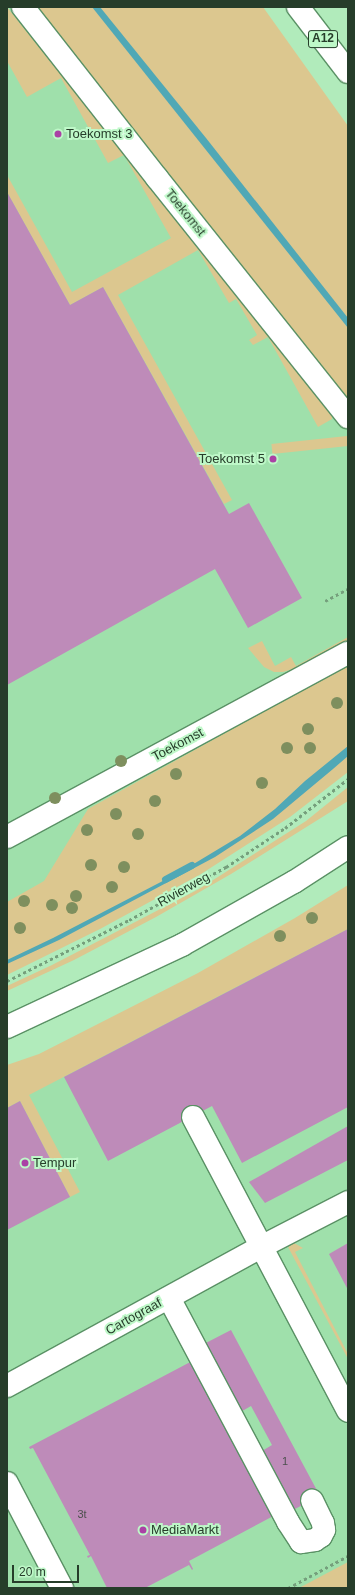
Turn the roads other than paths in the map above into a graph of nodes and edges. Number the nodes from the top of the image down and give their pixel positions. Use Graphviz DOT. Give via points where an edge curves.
graph roads {
  1 [pos="23,7"];
  2 [pos="298,7"];
  3 [pos="348,72"];
  4 [pos="348,417"];
  5 [pos="348,653"];
  6 [pos="7,837"];
  7 [pos="348,847"];
  8 [pos="7,1027"];
  9 [pos="193,1117"];
  10 [pos="348,1202"];
  11 [pos="261,1247"];
  12 [pos="169,1298"];
  13 [pos="7,1386"];
  14 [pos="348,1411"];
  15 [pos="7,1483"];
  16 [pos="312,1500"];
  17 [pos="62,1588"];
  1 -- 4 [label="main road, Toekomst"];
  2 -- 3 [label="main road, A12"];
  5 -- 6 [label="main road, Toekomst"];
  7 -- 8 [label="main road" via="294,882 182,945"];
  9 -- 11 [label="main road"];
  10 -- 11 [label="main road, Cartograaf"];
  11 -- 12 [label="main road, Cartograaf"];
  11 -- 14 [label="main road"];
  12 -- 13 [label="main road, Cartograaf"];
  12 -- 16 [label="main road" via="301,1542 315,1540 324,1530"];
  15 -- 17 [label="main road"];
}
